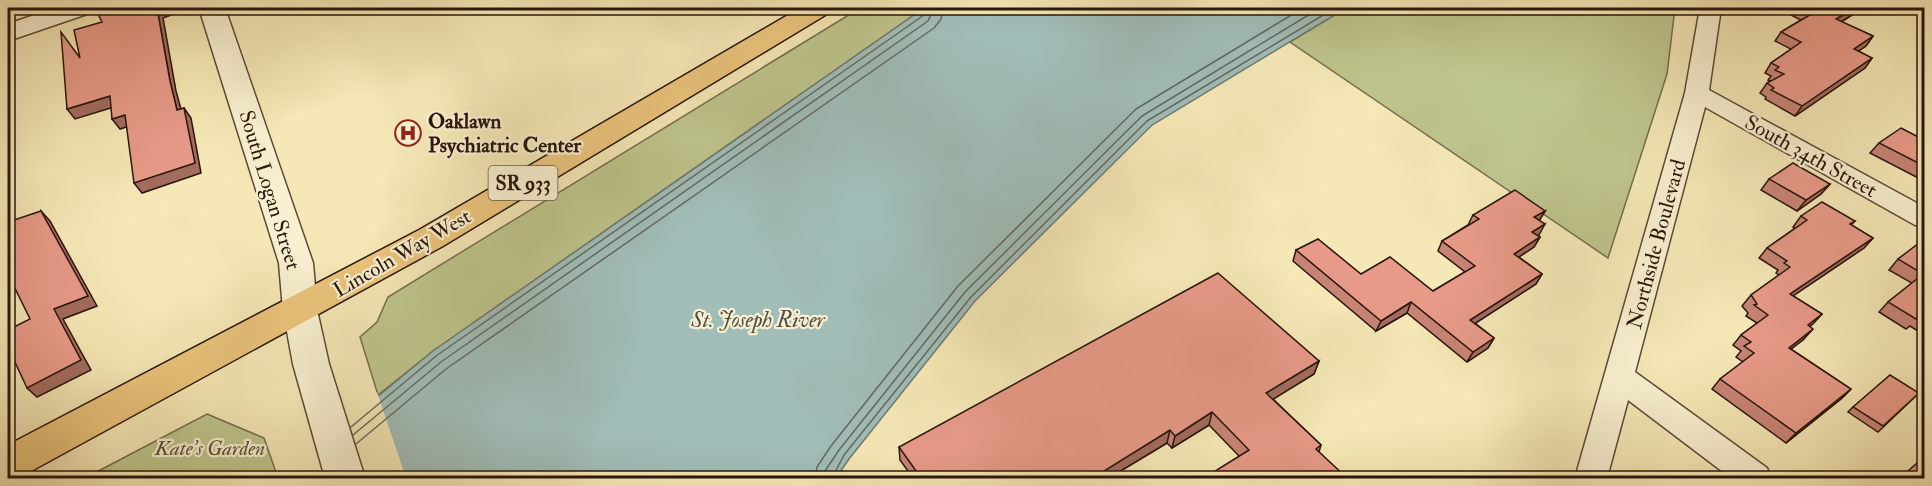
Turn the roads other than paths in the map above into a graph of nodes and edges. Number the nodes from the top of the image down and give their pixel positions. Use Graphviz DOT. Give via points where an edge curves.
graph roads {
  1 [pos="78,8"];
  2 [pos="212,8"];
  3 [pos="818,8"];
  4 [pos="1710,8"];
  5 [pos="8,33"];
  6 [pos="1696,93"];
  7 [pos="1924,219"];
  8 [pos="300,310"];
  9 [pos="1619,377"];
  10 [pos="8,464"];
  11 [pos="345,478"];
  12 [pos="1591,478"];
  13 [pos="1755,478"];
  1 -- 5 [label="street"];
  2 -- 8 [label="street, South Logan Street" via="295,261"];
  3 -- 8 [label="main road, Lincoln Way West / SR 933" via="431,238"];
  4 -- 6 [label="street, Northside Boulevard"];
  6 -- 7 [label="street, South 34th Street"];
  6 -- 9 [label="street, Northside Boulevard"];
  8 -- 10 [label="main road, Lincoln Way West / SR 933"];
  8 -- 11 [label="street, South Logan Street" via="311,364"];
  9 -- 12 [label="street, Northside Boulevard"];
  9 -- 13 [label="street"];
}
